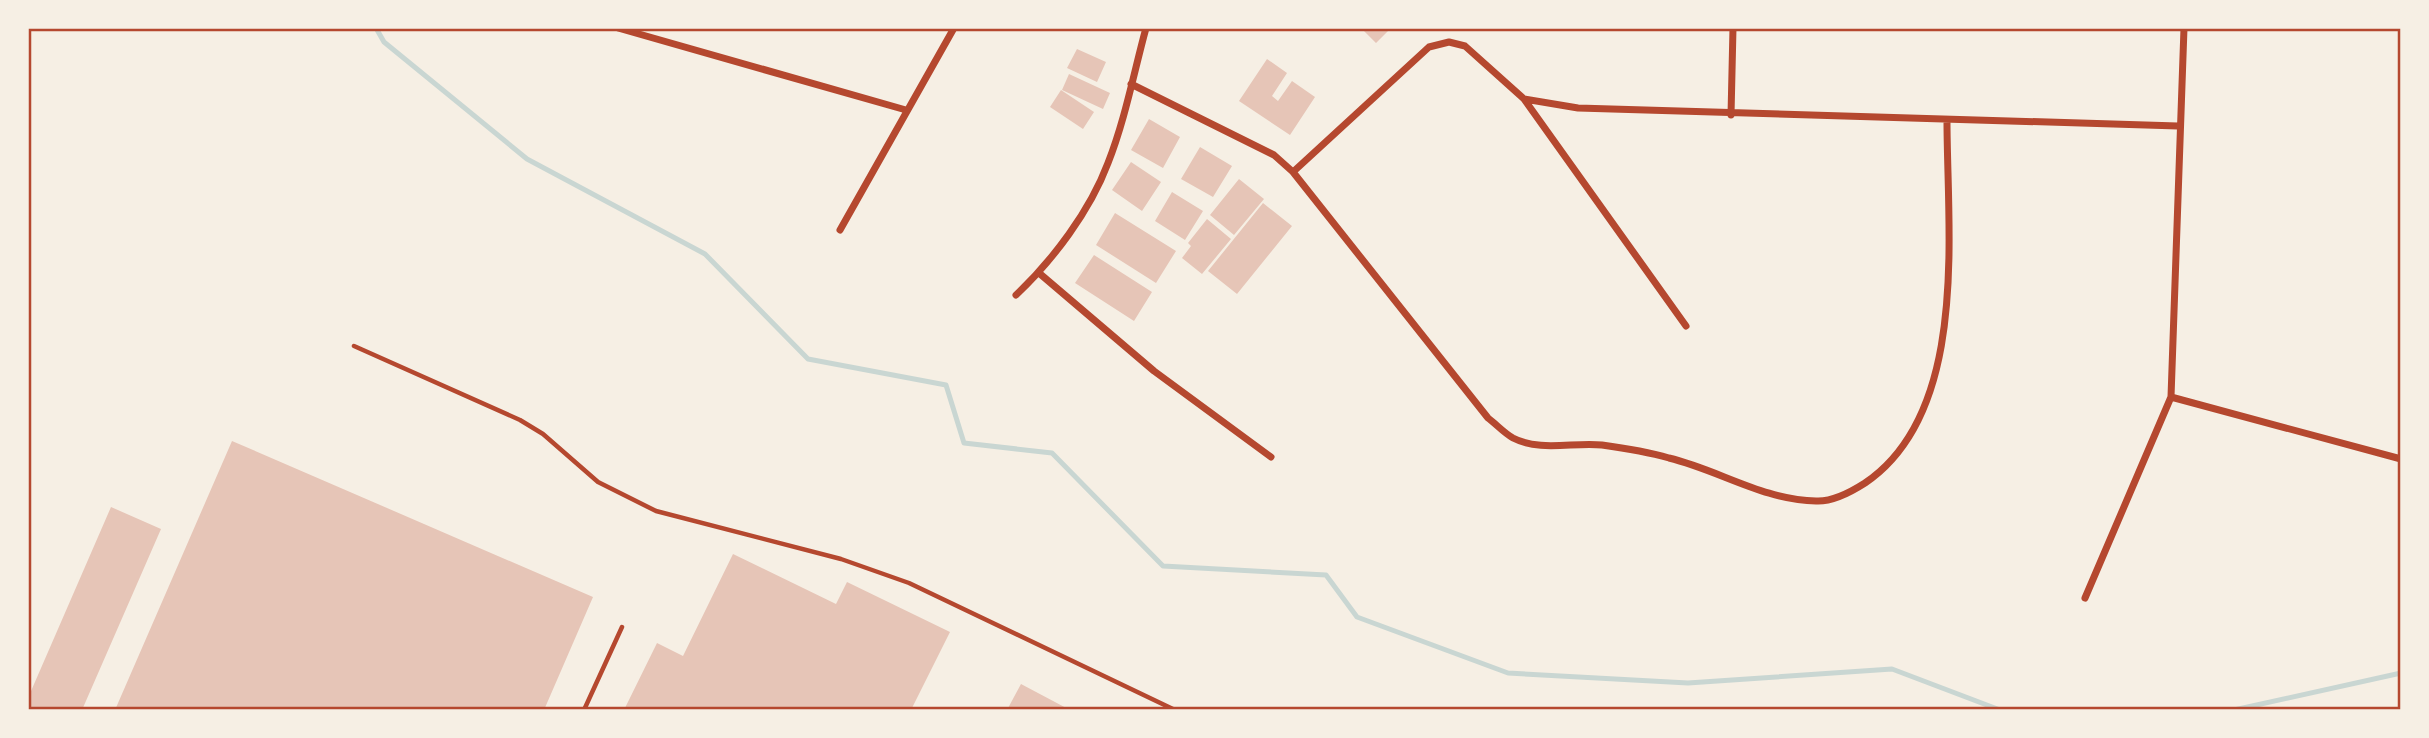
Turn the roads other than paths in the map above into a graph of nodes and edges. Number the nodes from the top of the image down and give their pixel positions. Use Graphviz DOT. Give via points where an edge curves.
graph roads {
  1 [pos="618,28"];
  2 [pos="954,28"];
  3 [pos="1146,28"];
  4 [pos="1733,28"];
  5 [pos="2184,28"];
  6 [pos="1131,84"];
  7 [pos="1524,99"];
  8 [pos="906,110"];
  9 [pos="1731,115"];
  10 [pos="1947,121"];
  11 [pos="2178,126"];
  12 [pos="1293,172"];
  13 [pos="840,230"];
  14 [pos="1039,273"];
  15 [pos="1016,295"];
  16 [pos="1686,326"];
  17 [pos="354,346"];
  18 [pos="2171,397"];
  19 [pos="1271,457"];
  20 [pos="2401,459"];
  21 [pos="2085,598"];
  22 [pos="622,627"];
  23 [pos="584,710"];
  24 [pos="1175,710"];
  1 -- 8 [label="street"];
  2 -- 8 [label="street"];
  3 -- 6 [label="street"];
  4 -- 9 [label="street"];
  5 -- 11 [label="street"];
  6 -- 12 [label="street" via="1274,155"];
  6 -- 14 [label="street" via="1108,163 1089,200"];
  7 -- 9 [label="street" via="1578,108"];
  7 -- 12 [label="street" via="1465,46 1449,42 1429,47"];
  7 -- 16 [label="street"];
  8 -- 13 [label="street"];
  9 -- 10 [label="street"];
  10 -- 11 [label="street"];
  10 -- 12 [label="street" via="1946,319 1930,393 1904,445 1876,475 1849,493 1819,502 1775,496 1671,458 1600,445 1549,446 1514,438 1488,418"];
  11 -- 18 [label="street"];
  14 -- 15 [label="street"];
  14 -- 19 [label="street" via="1154,371"];
  17 -- 24 [label="lane" via="520,420 598,482 656,511 841,559 909,583"];
  18 -- 20 [label="street"];
  18 -- 21 [label="street"];
  22 -- 23 [label="lane"];
}
